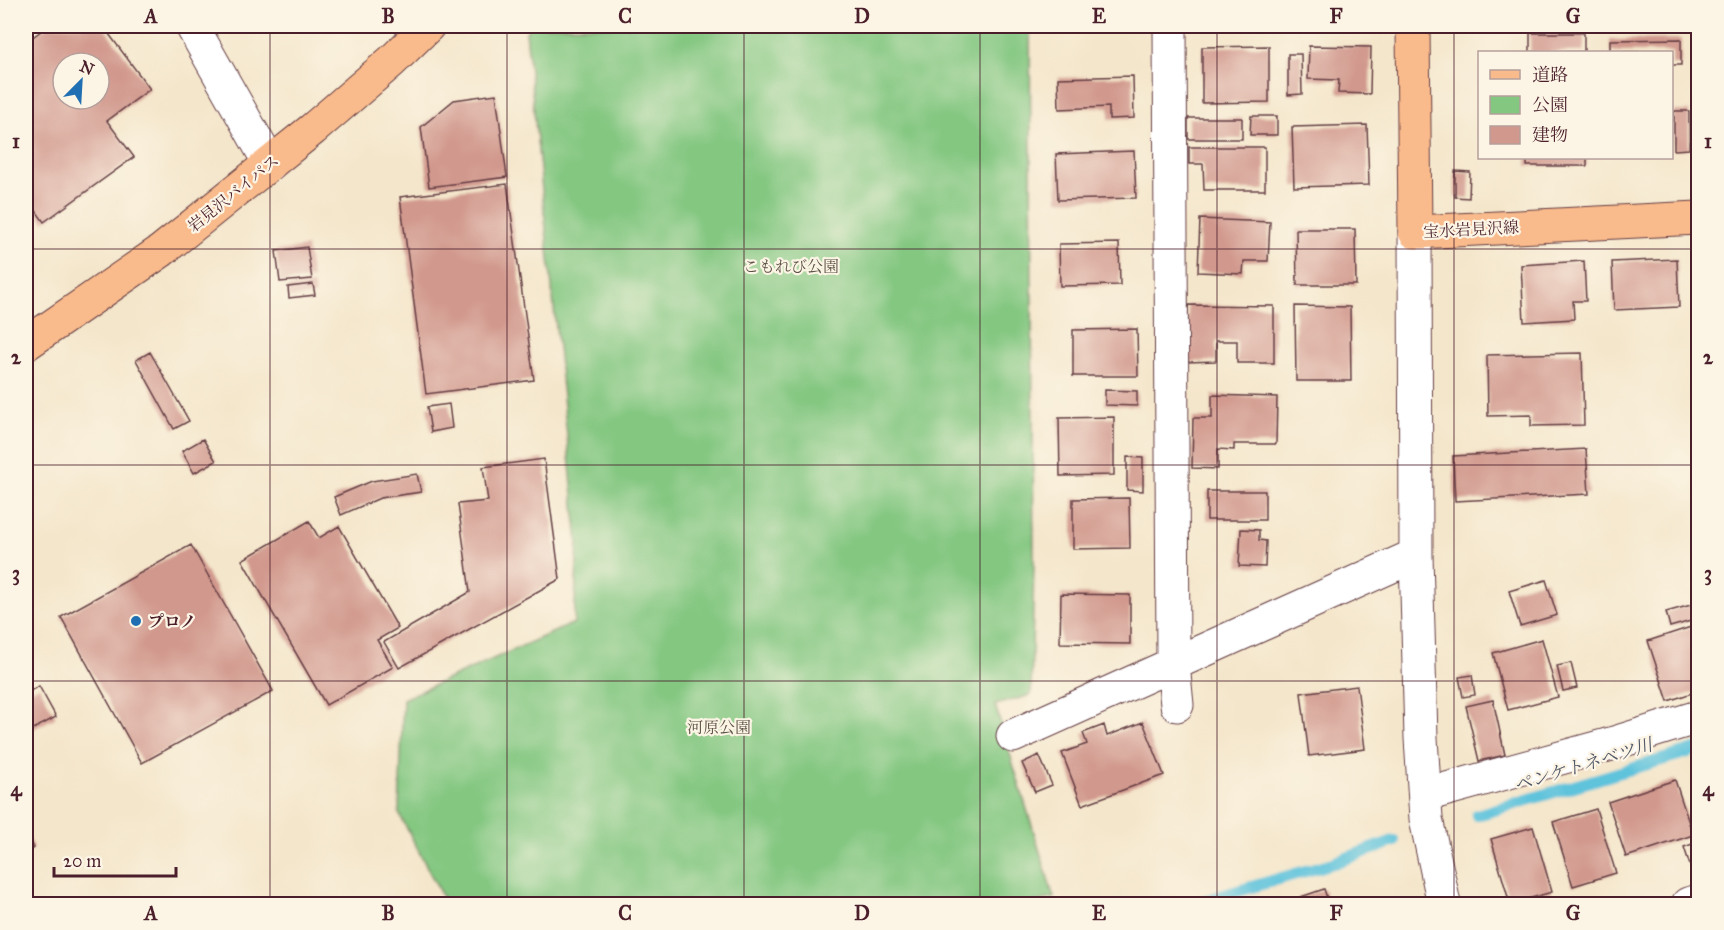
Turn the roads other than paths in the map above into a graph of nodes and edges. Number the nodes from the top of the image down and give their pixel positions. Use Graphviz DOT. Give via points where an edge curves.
graph roads {
  1 [pos="192,26"];
  2 [pos="429,26"];
  3 [pos="1170,26"];
  4 [pos="1413,26"];
  5 [pos="270,164"];
  6 [pos="1698,218"];
  7 [pos="1415,232"];
  8 [pos="26,344"];
  9 [pos="1416,555"];
  10 [pos="1173,664"];
  11 [pos="1177,705"];
  12 [pos="1698,717"];
  13 [pos="1013,736"];
  14 [pos="1425,795"];
  15 [pos="1698,901"];
  16 [pos="1444,904"];
  17 [pos="1688,904"];
  1 -- 5 [label="street"];
  2 -- 5 [label="main road, 岩見沢バイパス"];
  3 -- 10 [label="street"];
  4 -- 7 [label="main road, 宝水岩見沢線"];
  5 -- 8 [label="main road, 岩見沢バイパス" via="161,251"];
  6 -- 7 [label="main road, 宝水岩見沢線"];
  7 -- 9 [label="street"];
  9 -- 10 [label="street"];
  9 -- 14 [label="street"];
  10 -- 11 [label="street"];
  10 -- 13 [label="street"];
  12 -- 14 [label="street"];
  14 -- 16 [label="street" via="1426,819"];
  15 -- 17 [label="street"];
}
